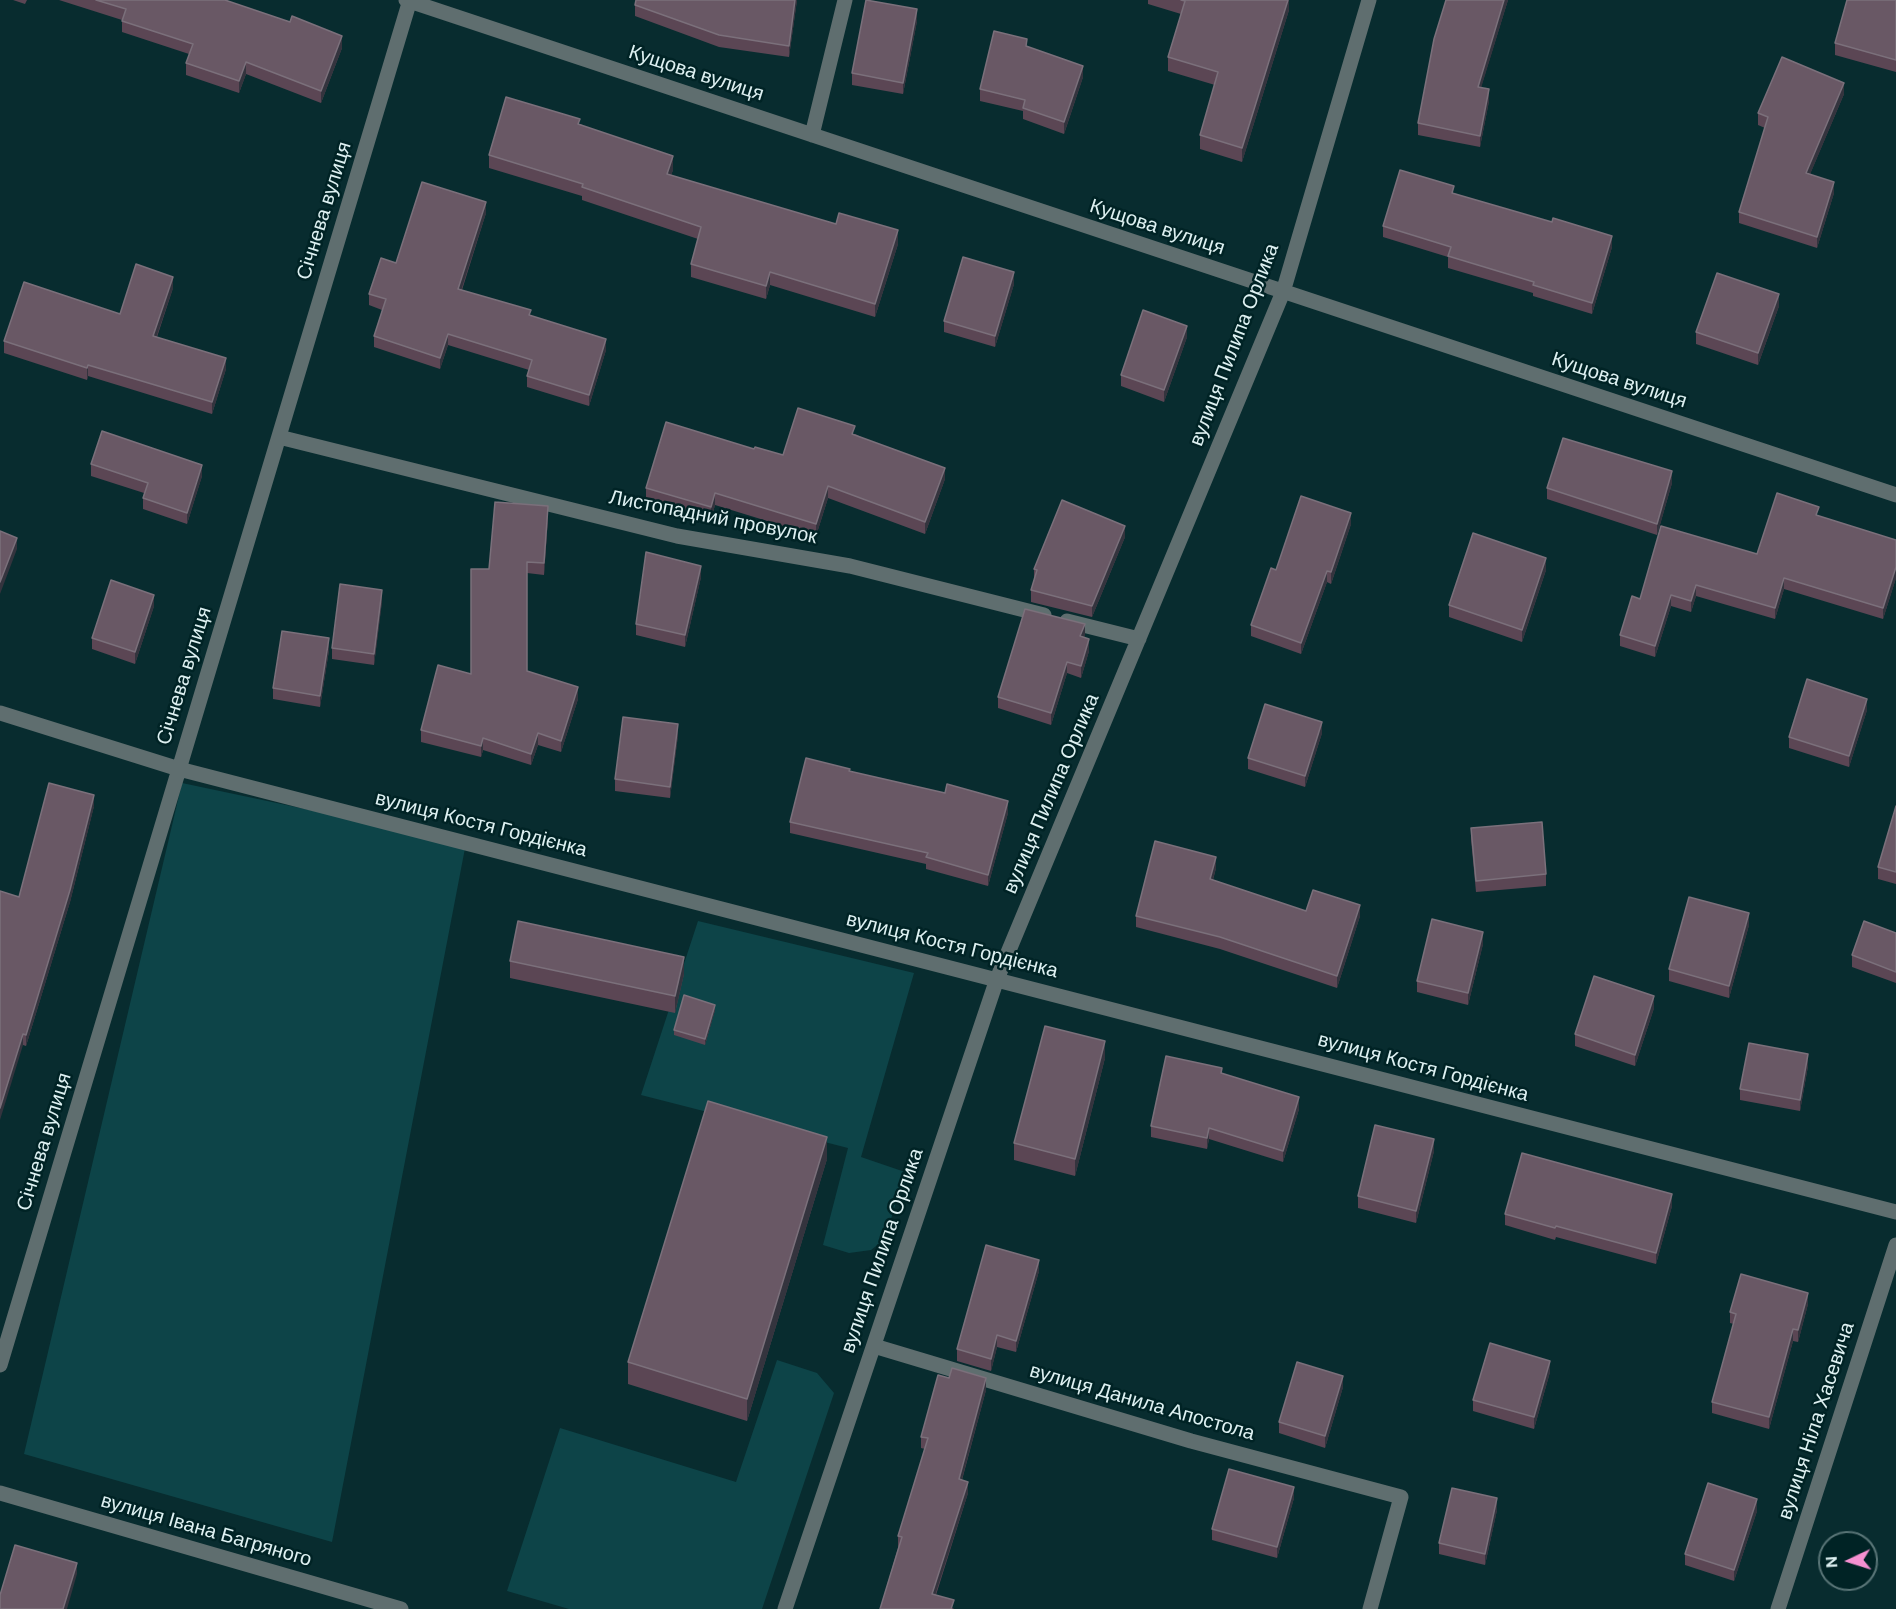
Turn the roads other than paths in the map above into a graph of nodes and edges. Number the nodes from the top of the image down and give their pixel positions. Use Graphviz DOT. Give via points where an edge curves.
graph roads {
  1 [pos="408,0"];
  2 [pos="845,0"];
  3 [pos="1369,0"];
  4 [pos="812,135"];
  5 [pos="1283,292"];
  6 [pos="279,437"];
  7 [pos="1896,495"];
  8 [pos="1139,639"];
  9 [pos="0,714"];
  10 [pos="179,770"];
  11 [pos="997,979"];
  12 [pos="1896,1212"];
  13 [pos="1896,1245"];
  14 [pos="874,1346"];
  15 [pos="0,1365"];
  16 [pos="0,1493"];
  17 [pos="401,1609"];
  18 [pos="785,1609"];
  19 [pos="1370,1609"];
  20 [pos="1778,1609"];
  1 -- 4 [label="street, Кущова вулиця"];
  1 -- 6 [label="street, Січнева вулиця"];
  2 -- 4 [label="street"];
  3 -- 5 [label="street, вулиця Пилипа Орлика"];
  4 -- 5 [label="street, Кущова вулиця"];
  5 -- 7 [label="street, Кущова вулиця"];
  5 -- 8 [label="street, вулиця Пилипа Орлика"];
  6 -- 8 [label="street, Листопадний провулок" via="676,536 850,566"];
  6 -- 10 [label="street, Січнева вулиця"];
  8 -- 11 [label="street, вулиця Пилипа Орлика"];
  9 -- 10 [label="street, вулиця Костя Гордієнка"];
  10 -- 11 [label="street, вулиця Костя Гордієнка"];
  10 -- 15 [label="street, Січнева вулиця"];
  11 -- 12 [label="street, вулиця Костя Гордієнка"];
  11 -- 14 [label="street, вулиця Пилипа Орлика"];
  13 -- 20 [label="street, вулиця Ніла Хасевича"];
  14 -- 18 [label="street, вулиця Пилипа Орлика"];
  14 -- 19 [label="street, вулиця Данила Апостола" via="1191,1441 1401,1497"];
  16 -- 17 [label="street, вулиця Івана Багряного"];
}
